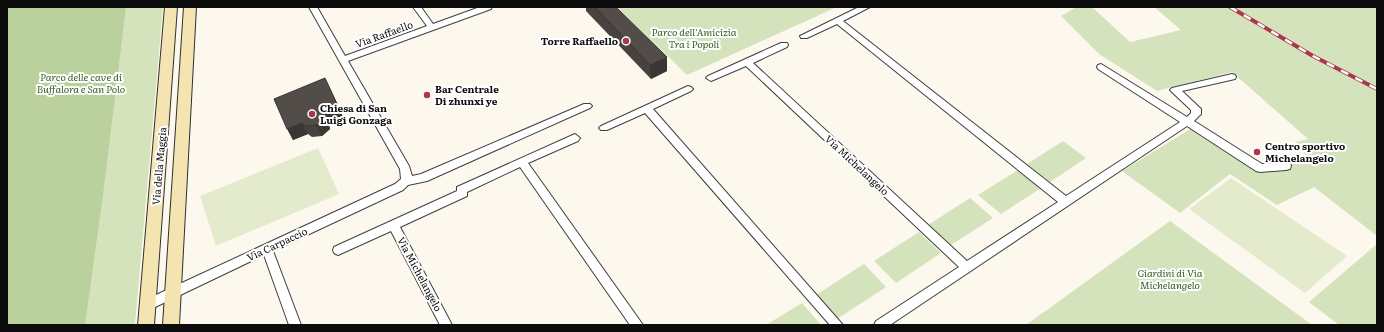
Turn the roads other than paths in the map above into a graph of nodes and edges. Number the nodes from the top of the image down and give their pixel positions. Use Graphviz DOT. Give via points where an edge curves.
graph roads {
  1 [pos="171,7"];
  2 [pos="190,7"];
  3 [pos="314,7"];
  4 [pos="417,7"];
  5 [pos="488,7"];
  6 [pos="866,7"];
  7 [pos="837,20"];
  8 [pos="432,28"];
  9 [pos="804,36"];
  10 [pos="784,45"];
  11 [pos="344,60"];
  12 [pos="747,62"];
  13 [pos="1101,67"];
  14 [pos="1232,77"];
  15 [pos="711,78"];
  16 [pos="688,89"];
  17 [pos="587,106"];
  18 [pos="646,108"];
  19 [pos="1187,122"];
  20 [pos="604,128"];
  21 [pos="575,138"];
  22 [pos="522,162"];
  23 [pos="1286,166"];
  24 [pos="406,181"];
  25 [pos="1066,202"];
  26 [pos="393,224"];
  27 [pos="267,249"];
  28 [pos="338,250"];
  29 [pos="967,268"];
  30 [pos="173,293"];
  31 [pos="147,305"];
  32 [pos="146,325"];
  33 [pos="171,325"];
  34 [pos="296,325"];
  35 [pos="446,325"];
  36 [pos="637,325"];
  37 [pos="837,325"];
  38 [pos="880,325"];
  1 -- 31 [label="street, Via della Maggia"];
  2 -- 30 [label="street"];
  3 -- 11 [label="street"];
  4 -- 8 [label="street, Via Raffaello"];
  5 -- 8 [label="street, Via Raffaello"];
  6 -- 7 [label="street"];
  7 -- 9 [label="street"];
  7 -- 25 [label="street"];
  8 -- 11 [label="street, Via Raffaello"];
  10 -- 12 [label="street"];
  11 -- 24 [label="street" via="406,169"];
  12 -- 15 [label="street"];
  12 -- 29 [label="street, Via Michelangelo"];
  13 -- 19 [label="street"];
  14 -- 19 [label="street" via="1175,90 1196,109 1196,114"];
  16 -- 18 [label="street"];
  17 -- 24 [label="street, Via Carpaccio" via="422,178"];
  18 -- 20 [label="street"];
  18 -- 37 [label="street"];
  19 -- 23 [label="street" via="1260,168"];
  19 -- 25 [label="street"];
  21 -- 22 [label="street"];
  22 -- 26 [label="street"];
  22 -- 36 [label="street"];
  24 -- 27 [label="street, Via Carpaccio" via="399,187"];
  25 -- 29 [label="street"];
  26 -- 28 [label="street"];
  26 -- 35 [label="street, Via Michelangelo"];
  27 -- 30 [label="street, Via Carpaccio"];
  27 -- 34 [label="street"];
  29 -- 38 [label="street"];
  30 -- 31 [label="street, Via Carpaccio"];
  30 -- 33 [label="street"];
  31 -- 32 [label="street, Via della Maggia"];
}
